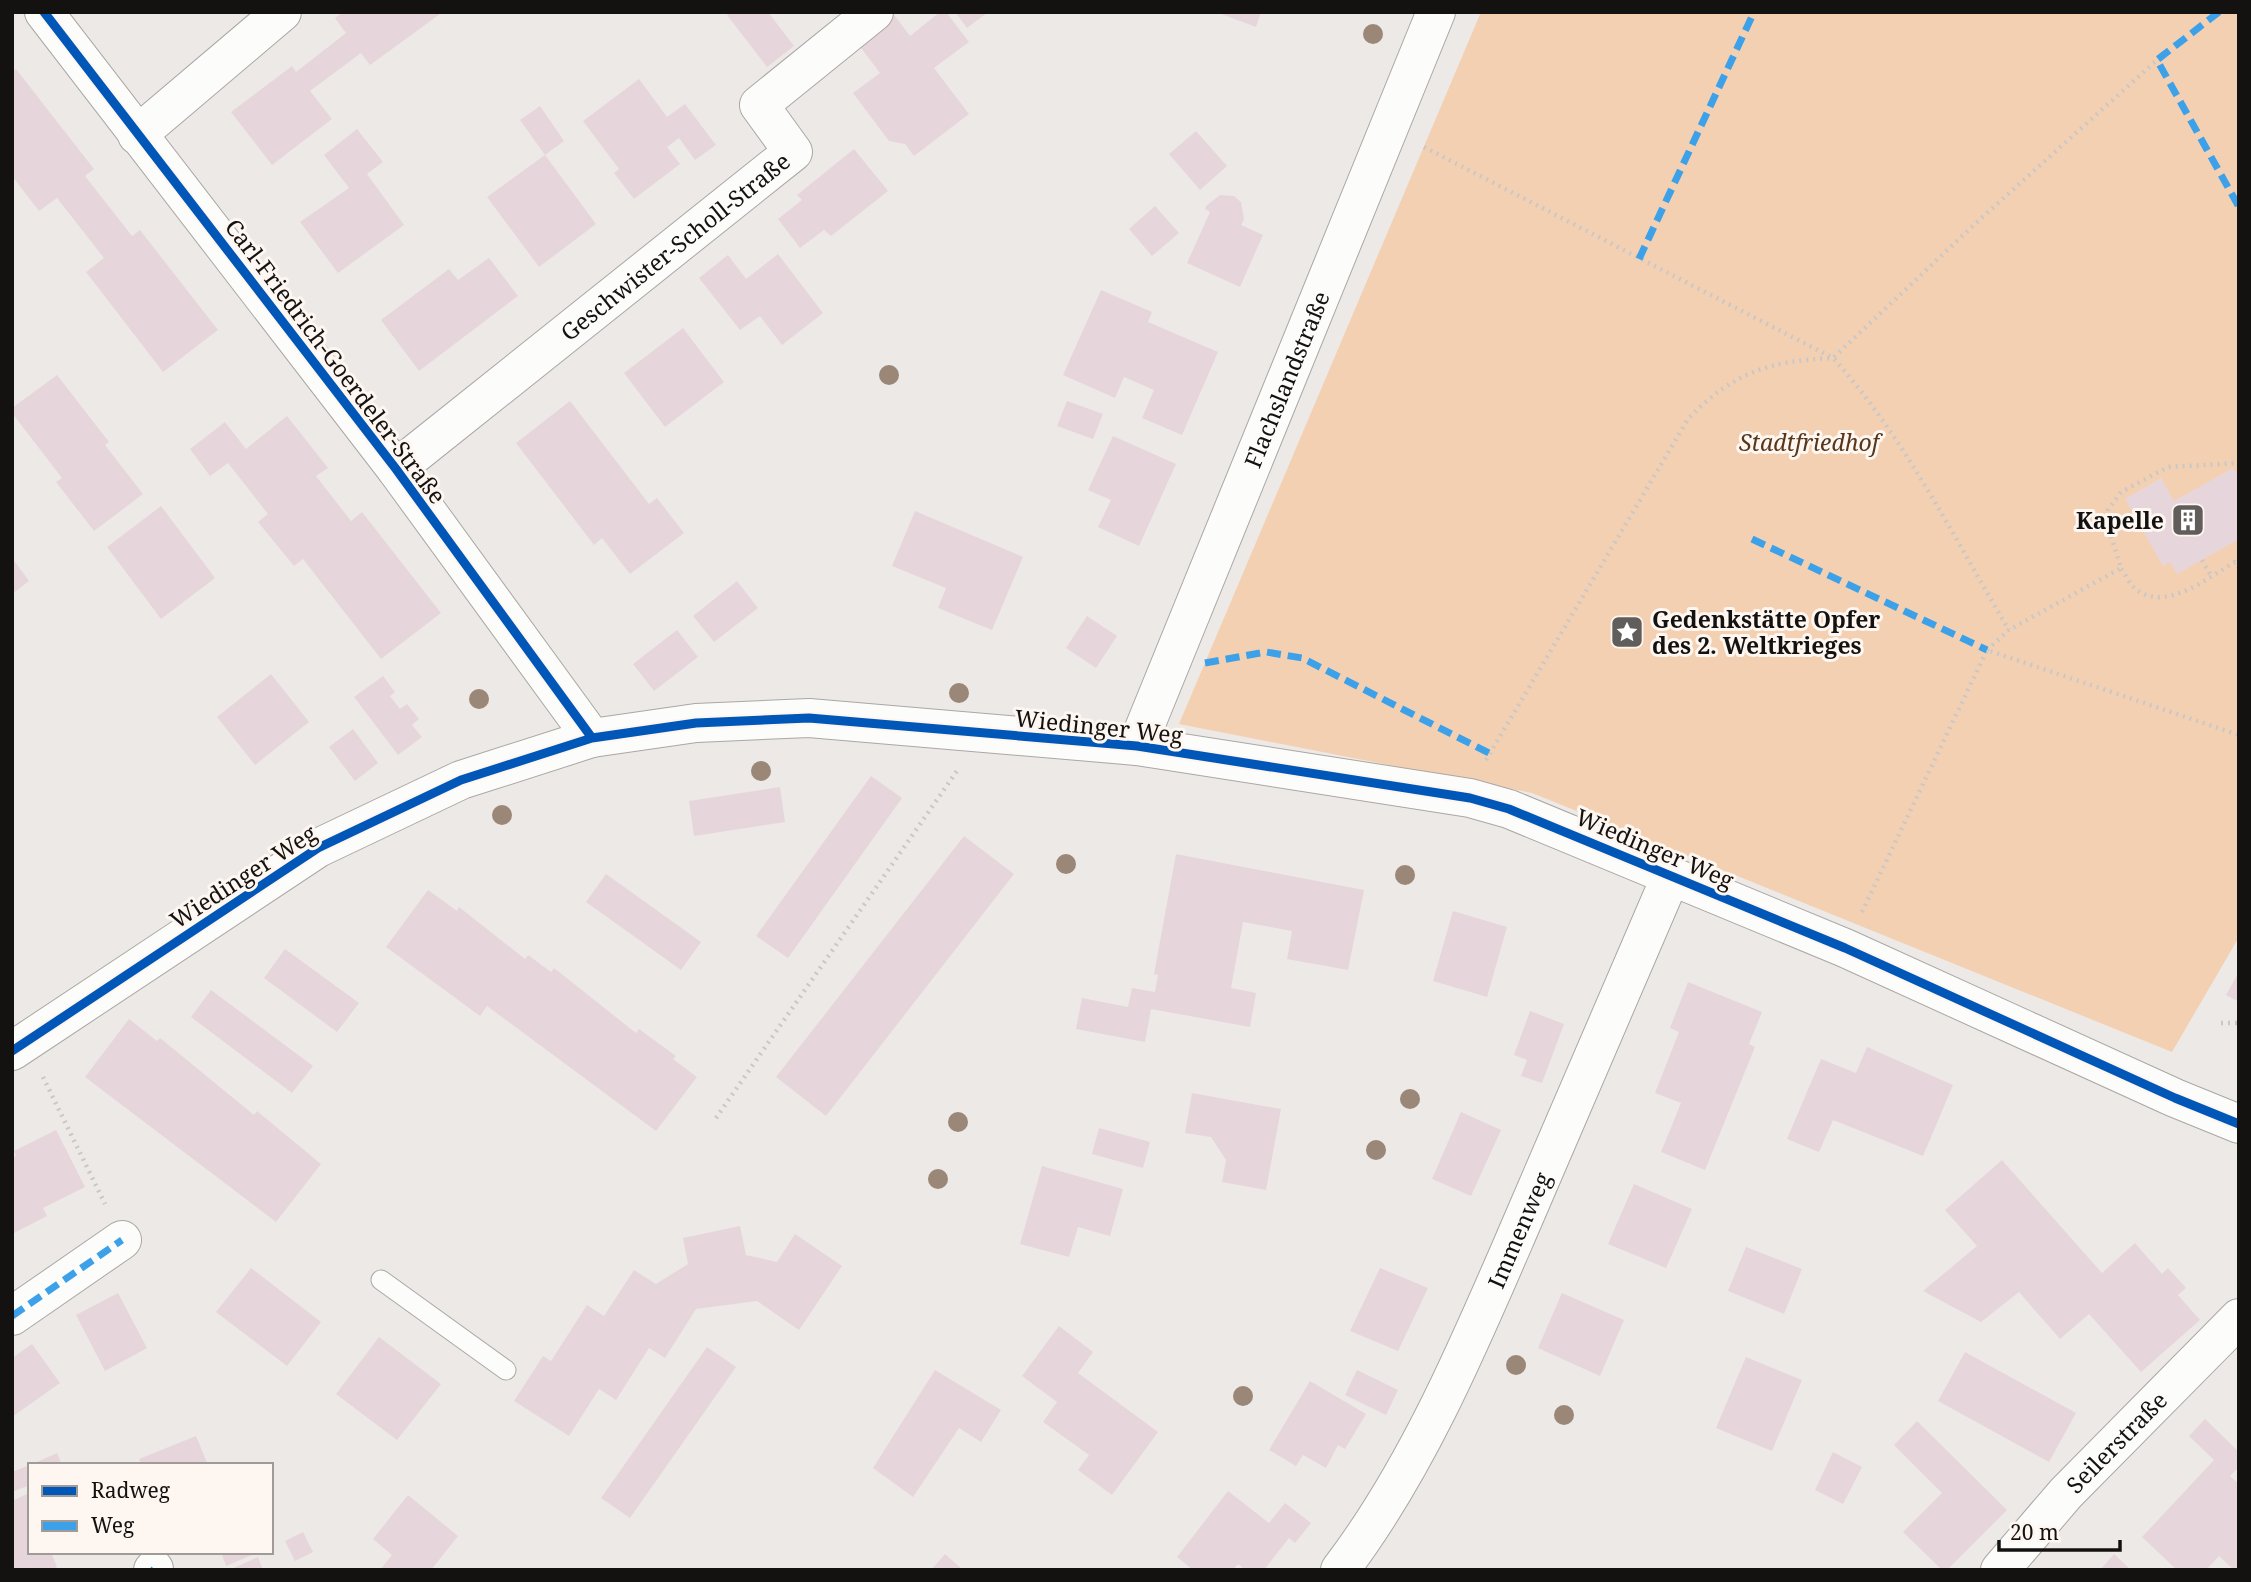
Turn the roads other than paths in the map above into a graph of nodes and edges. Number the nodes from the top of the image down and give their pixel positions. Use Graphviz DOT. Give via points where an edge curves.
graph roads {
  1 [pos="44,12"];
  2 [pos="282,12"];
  3 [pos="874,12"];
  4 [pos="1436,12"];
  5 [pos="136,135"];
  6 [pos="396,469"];
  7 [pos="592,738"];
  8 [pos="1137,746"];
  9 [pos="1671,876"];
  10 [pos="19,1046"];
  11 [pos="2239,1124"];
  12 [pos="122,1240"];
  13 [pos="381,1280"];
  14 [pos="12,1316"];
  15 [pos="2239,1318"];
  16 [pos="506,1370"];
  17 [pos="1340,1570"];
  18 [pos="2000,1570"];
  1 -- 5 [label="street, Carl-Friedrich-Goerdeler-Straße"];
  2 -- 5 [label="street"];
  3 -- 6 [label="street, Geschwister-Scholl-Straße" via="759,105 793,152"];
  4 -- 8 [label="street, Flachslandstraße"];
  5 -- 6 [label="street, Carl-Friedrich-Goerdeler-Straße"];
  6 -- 7 [label="street, Carl-Friedrich-Goerdeler-Straße"];
  7 -- 8 [label="street, Wiedinger Weg" via="695,723 809,718"];
  7 -- 10 [label="street, Wiedinger Weg" via="461,780 318,848"];
  8 -- 9 [label="street, Wiedinger Weg" via="1470,798 1509,809"];
  9 -- 11 [label="street, Wiedinger Weg" via="1845,948"];
  9 -- 17 [label="street, Immenweg" via="1486,1307 1436,1411 1364,1539"];
  12 -- 14 [label="street"];
  13 -- 16 [label="lane"];
  15 -- 18 [label="street, Seilerstraße" via="2066,1493"];
}
